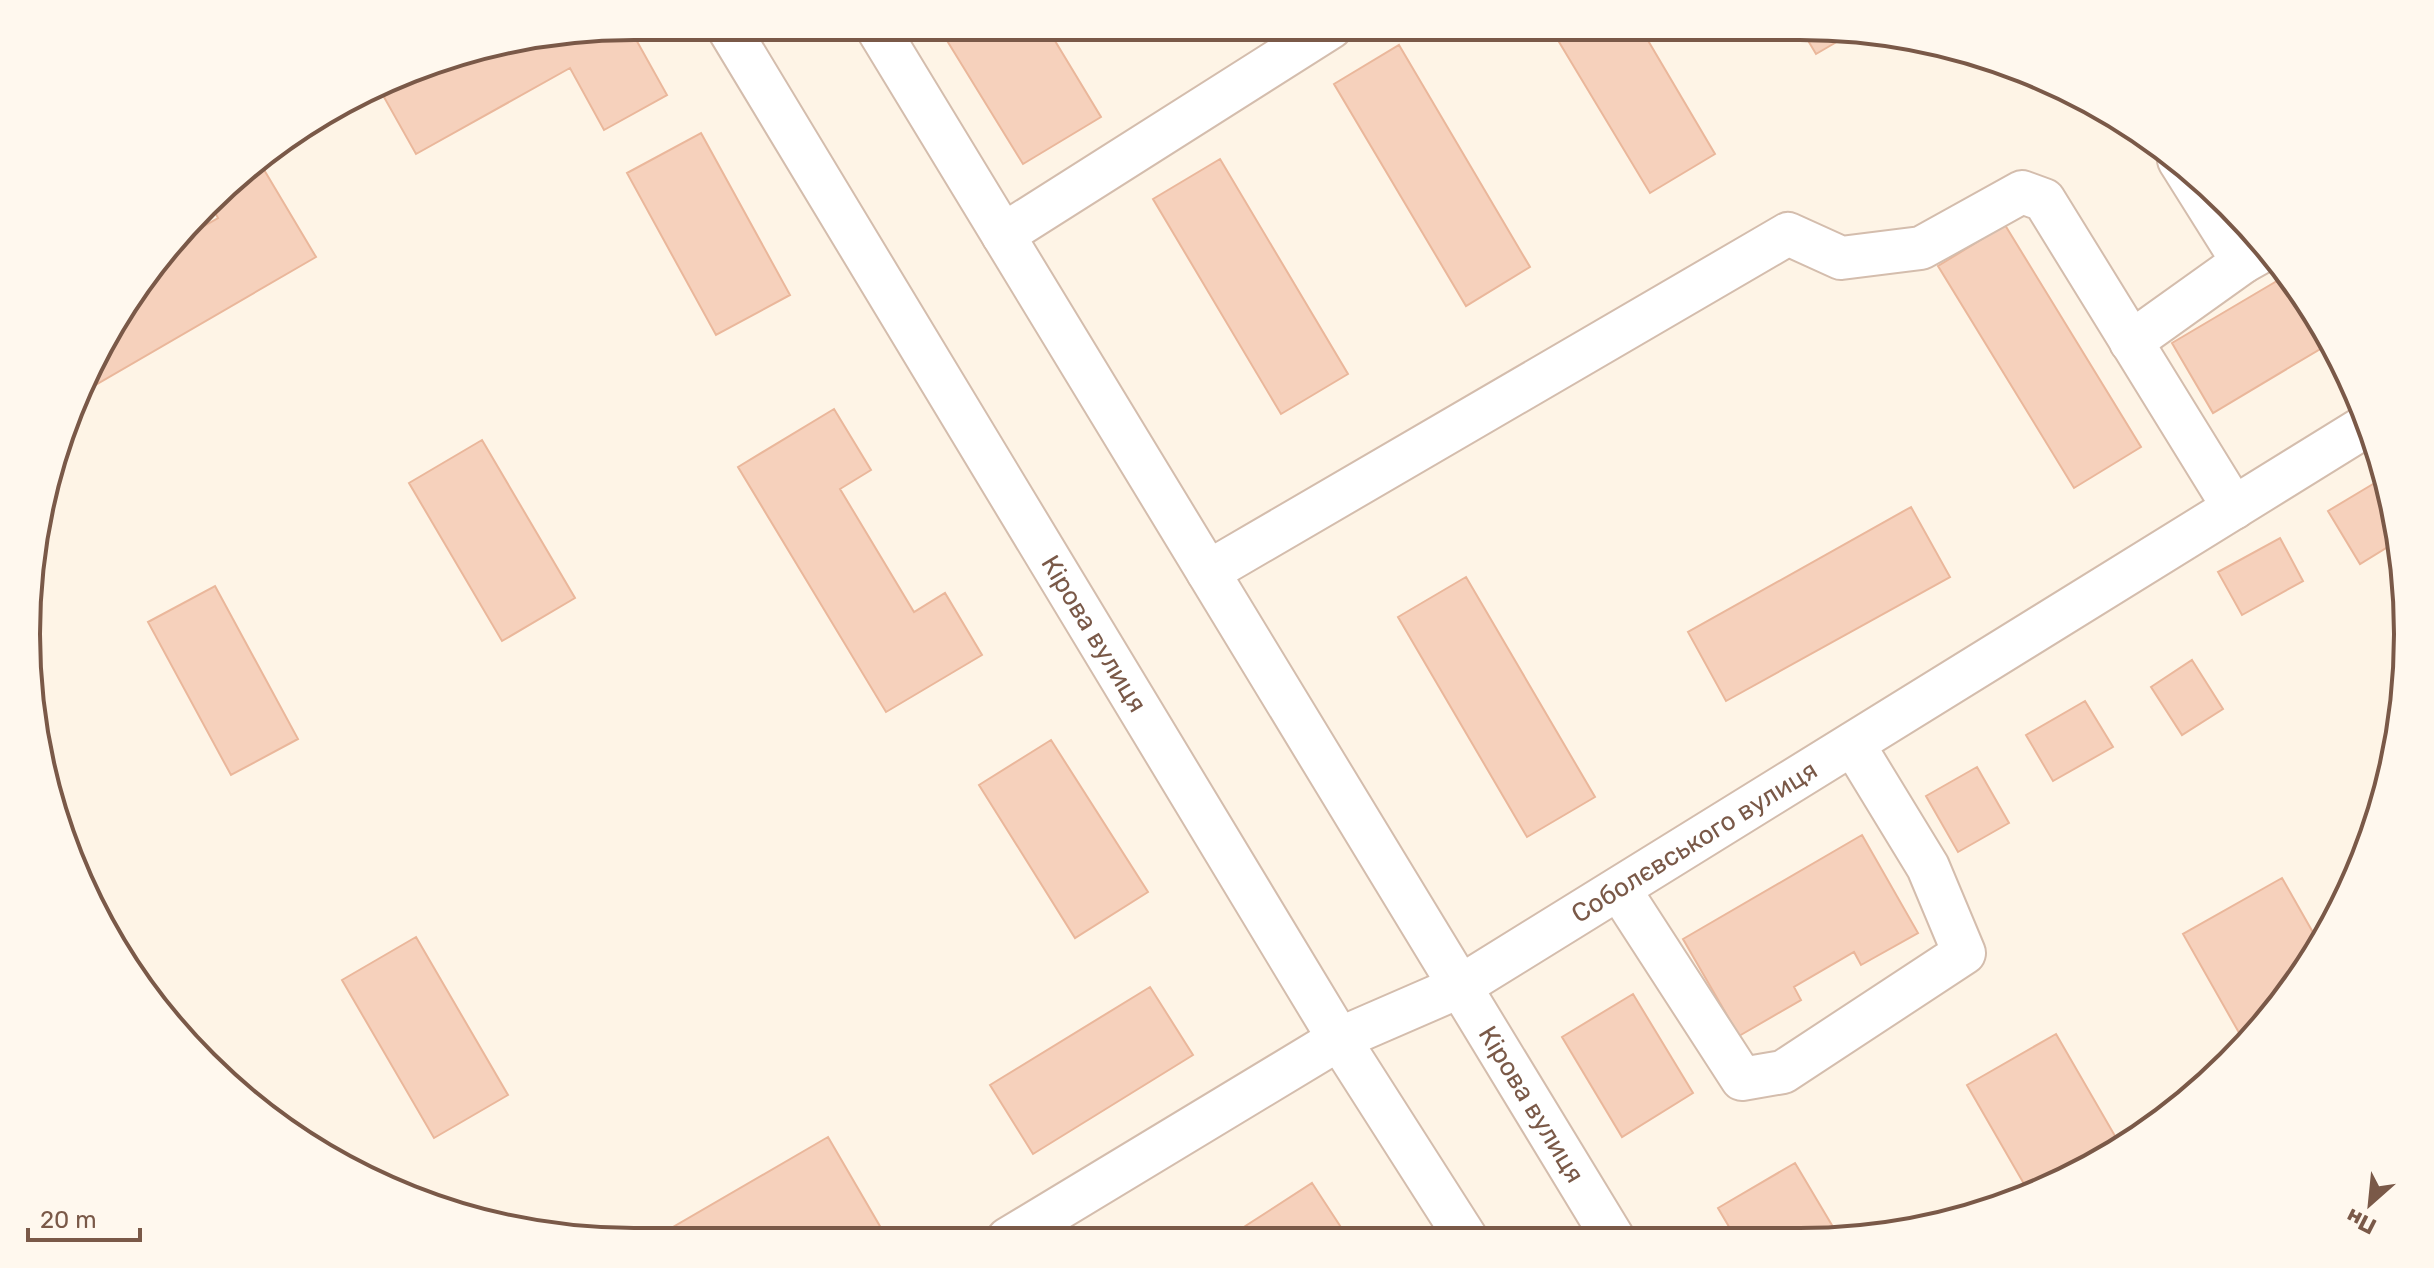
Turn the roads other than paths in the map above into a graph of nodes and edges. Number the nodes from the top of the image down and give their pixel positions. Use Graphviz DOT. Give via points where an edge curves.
graph roads {
  1 [pos="735,40"];
  2 [pos="885,40"];
  3 [pos="1276,41"];
  4 [pos="2237,232"];
  5 [pos="1003,235"];
  6 [pos="2256,255"];
  7 [pos="2131,342"];
  8 [pos="2358,431"];
  9 [pos="2234,508"];
  10 [pos="1208,572"];
  11 [pos="1853,744"];
  12 [pos="1619,889"];
  13 [pos="1461,986"];
  14 [pos="1339,1039"];
  15 [pos="1026,1228"];
  16 [pos="1460,1228"];
  17 [pos="1607,1228"];
  1 -- 14 [label="street, Кірова вулиця"];
  2 -- 5 [label="street, Кірова вулиця"];
  3 -- 5 [label="street"];
  4 -- 6 [label="street"];
  5 -- 10 [label="street, Кірова вулиця"];
  6 -- 7 [label="street"];
  7 -- 9 [label="street"];
  7 -- 10 [label="street" via="2044,200 2022,192 1921,248 1841,258 1788,234"];
  8 -- 9 [label="street, Соболєвського вулиця"];
  9 -- 11 [label="street, Соболєвського вулиця"];
  10 -- 13 [label="street, Кірова вулиця"];
  11 -- 12 [label="street, Соболєвського вулиця"];
  11 -- 12 [label="street" via="1928,867 1964,953 1783,1072 1742,1079"];
  12 -- 13 [label="street, Соболєвського вулиця"];
  13 -- 14 [label="street, Соболєвського вулиця"];
  13 -- 17 [label="street, Кірова вулиця"];
  14 -- 15 [label="street, Соболєвського вулиця"];
  14 -- 16 [label="street, Кірова вулиця"];
}
